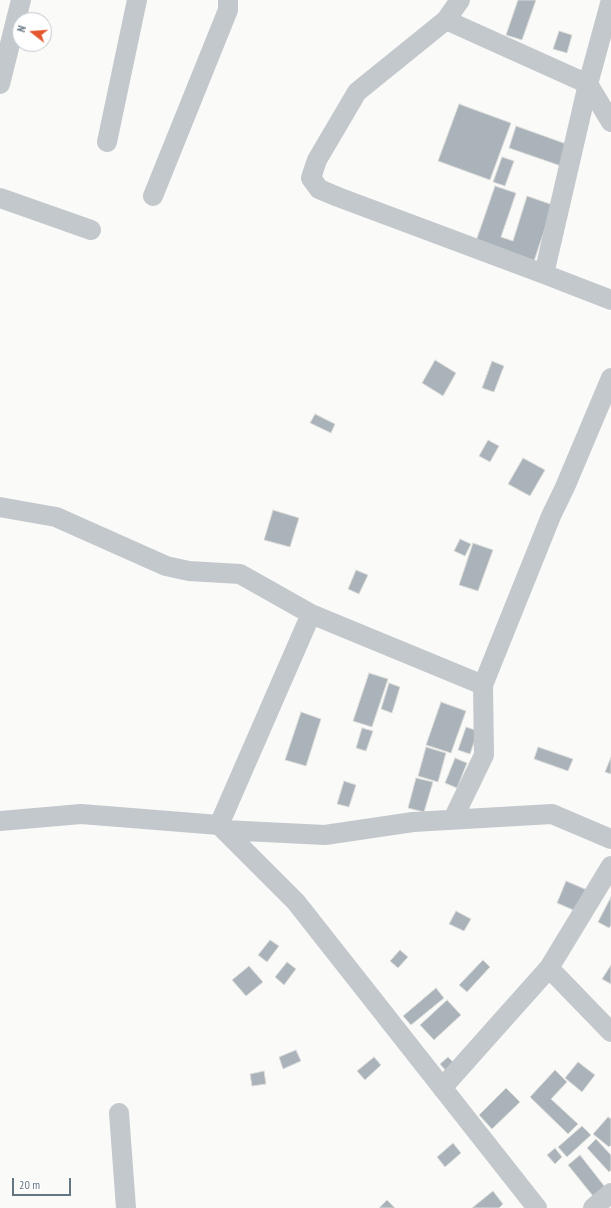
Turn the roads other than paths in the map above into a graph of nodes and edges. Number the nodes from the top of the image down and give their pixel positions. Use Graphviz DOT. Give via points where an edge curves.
graph roads {
  1 [pos="21,0"];
  2 [pos="137,0"];
  3 [pos="228,0"];
  4 [pos="460,0"];
  5 [pos="611,0"];
  6 [pos="446,20"];
  7 [pos="0,84"];
  8 [pos="588,84"];
  9 [pos="611,122"];
  10 [pos="107,142"];
  11 [pos="153,196"];
  12 [pos="0,198"];
  13 [pos="91,230"];
  14 [pos="544,274"];
  15 [pos="611,300"];
  16 [pos="611,378"];
  17 [pos="0,507"];
  18 [pos="311,614"];
  19 [pos="483,684"];
  20 [pos="453,819"];
  21 [pos="0,821"];
  22 [pos="222,827"];
  23 [pos="611,839"];
  24 [pos="611,866"];
  25 [pos="549,968"];
  26 [pos="611,1032"];
  27 [pos="442,1088"];
  28 [pos="119,1114"];
  29 [pos="611,1193"];
  30 [pos="126,1208"];
  31 [pos="537,1208"];
  32 [pos="593,1208"];
  1 -- 7 [label="street"];
  2 -- 10 [label="street"];
  3 -- 11 [label="street" via="228,10"];
  4 -- 6 [label="street"];
  5 -- 8 [label="street"];
  6 -- 8 [label="street"];
  6 -- 14 [label="street" via="357,92 317,160 311,178 319,190"];
  8 -- 9 [label="street"];
  8 -- 14 [label="street"];
  12 -- 13 [label="street"];
  14 -- 15 [label="street"];
  16 -- 19 [label="street" via="551,516"];
  17 -- 18 [label="street" via="56,517 166,566 189,571 240,574"];
  18 -- 19 [label="street"];
  18 -- 22 [label="street"];
  19 -- 20 [label="street" via="484,755"];
  20 -- 22 [label="street" via="325,835"];
  20 -- 23 [label="street" via="552,814"];
  21 -- 22 [label="street" via="81,814"];
  22 -- 27 [label="street" via="296,902"];
  24 -- 25 [label="street"];
  25 -- 26 [label="street"];
  25 -- 27 [label="street"];
  27 -- 31 [label="street"];
  28 -- 30 [label="street"];
  29 -- 32 [label="street"];
}
